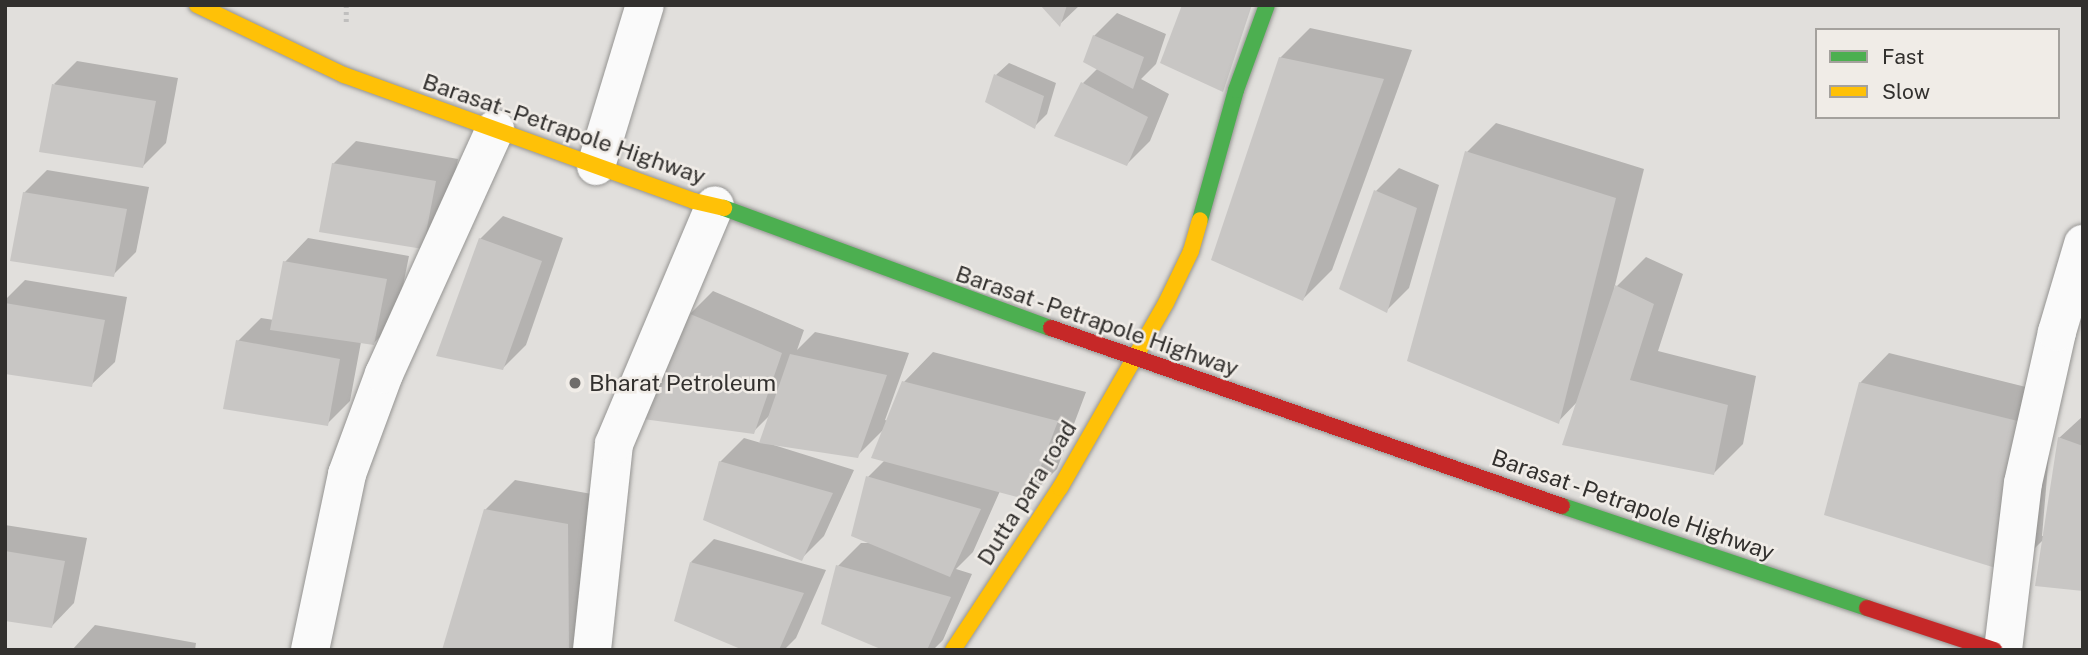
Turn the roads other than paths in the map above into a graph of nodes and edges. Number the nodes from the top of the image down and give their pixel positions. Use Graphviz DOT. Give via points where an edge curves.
graph roads {
  1 [pos="197,5"];
  2 [pos="645,5"];
  3 [pos="1267,5"];
  4 [pos="495,130"];
  5 [pos="596,166"];
  6 [pos="715,205"];
  7 [pos="2083,244"];
  8 [pos="1136,359"];
  9 [pos="310,650"];
  10 [pos="592,650"];
  11 [pos="953,650"];
  12 [pos="1994,650"];
  13 [pos="2003,650"];
  1 -- 4 [label="main road, Barasat - Petrapole Highway" via="344,75"];
  2 -- 5 [label="street"];
  3 -- 8 [label="main road, Dutta para road" via="1236,90 1191,251"];
  4 -- 5 [label="main road, Barasat - Petrapole Highway"];
  4 -- 9 [label="street" via="384,374 347,474"];
  5 -- 6 [label="main road, Barasat - Petrapole Highway"];
  6 -- 8 [label="main road, Barasat - Petrapole Highway"];
  6 -- 10 [label="street" via="614,444"];
  7 -- 13 [label="street" via="2057,332 2023,483"];
  8 -- 11 [label="main road, Dutta para road" via="1060,488"];
  8 -- 12 [label="main road, Barasat - Petrapole Highway"];
}
